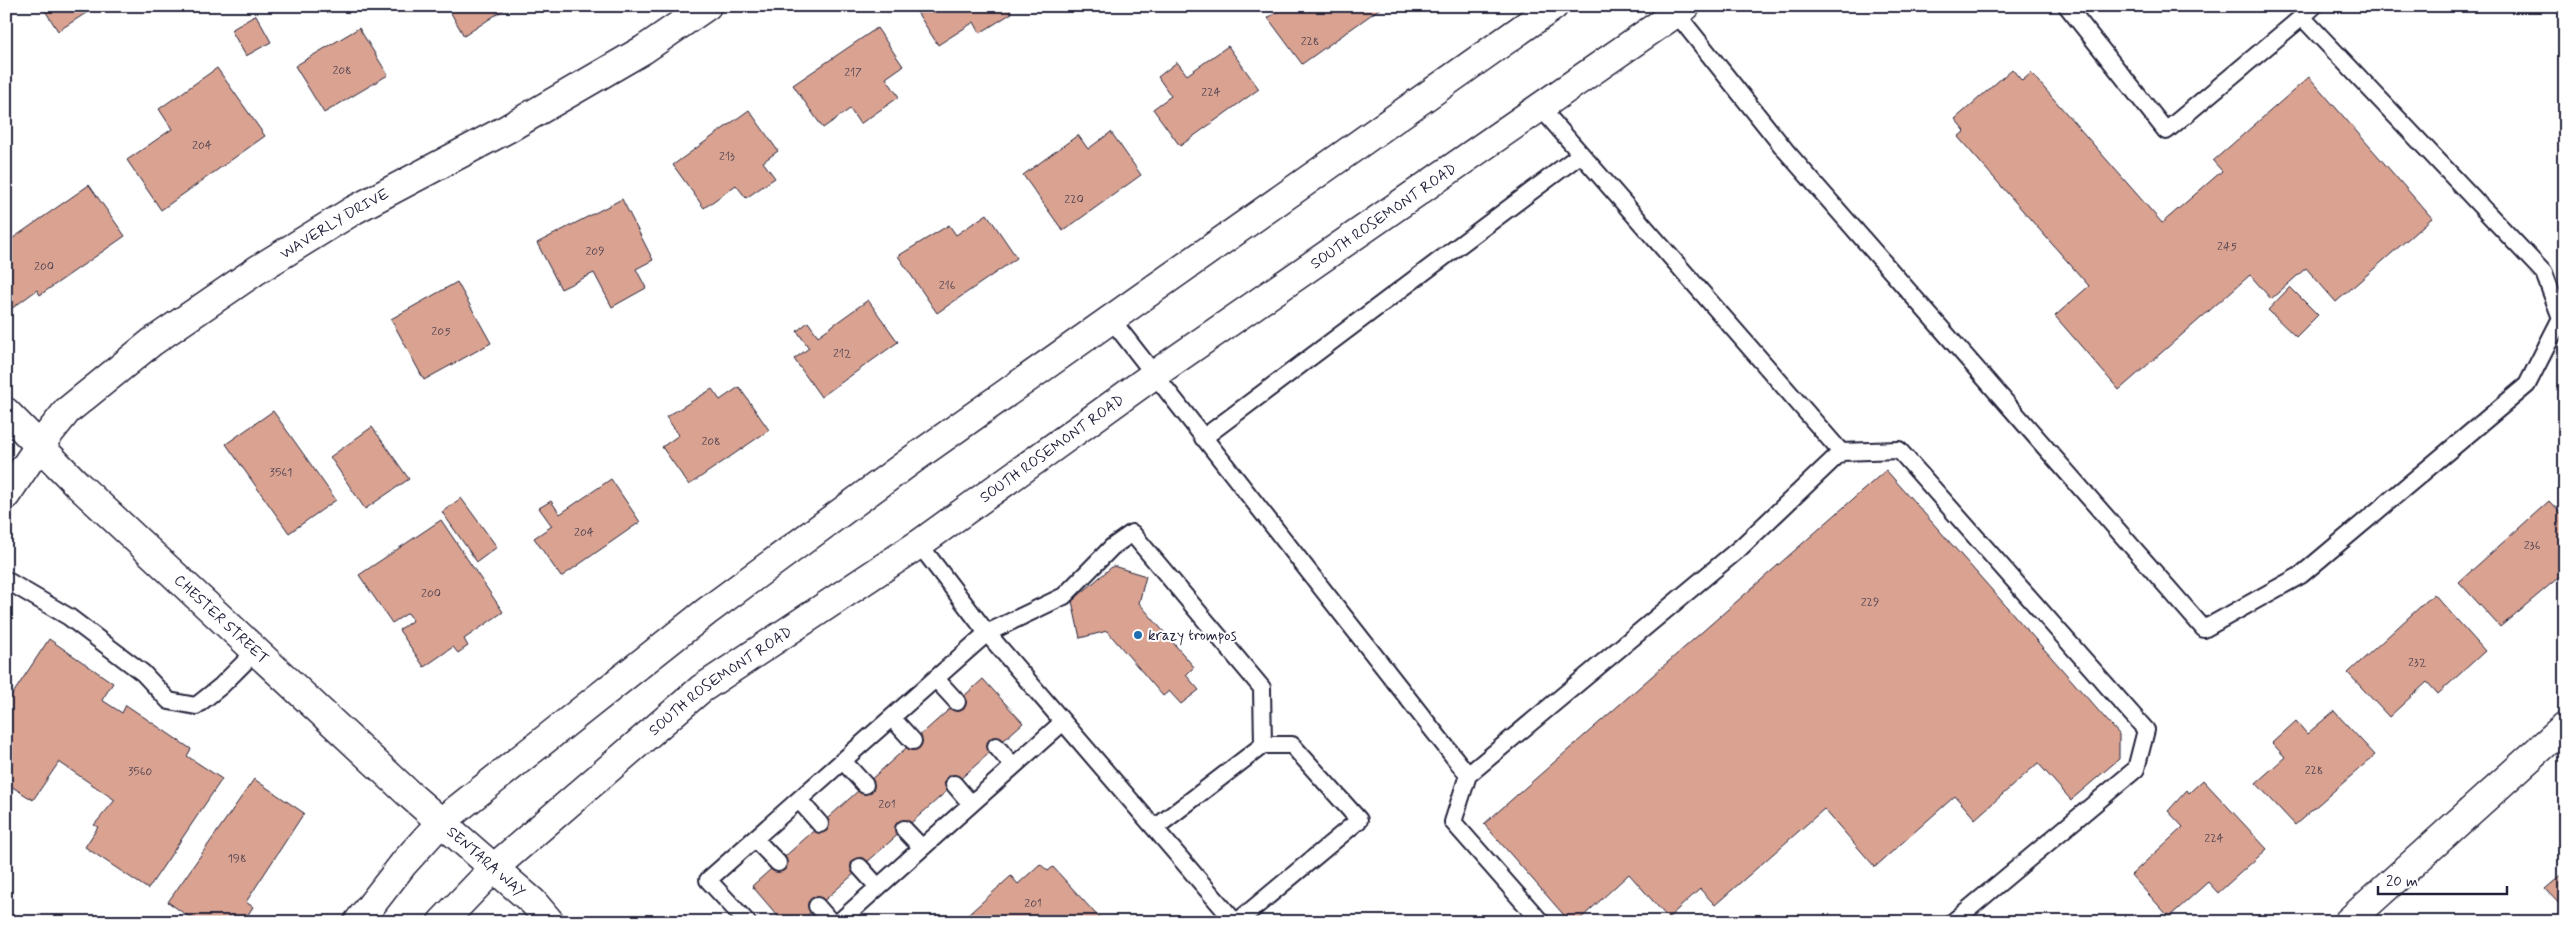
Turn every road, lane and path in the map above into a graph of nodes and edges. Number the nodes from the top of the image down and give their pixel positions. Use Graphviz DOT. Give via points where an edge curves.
graph roads {
  1 [pos="707,6"];
  2 [pos="1554,6"];
  3 [pos="2067,6"];
  4 [pos="1681,10"];
  5 [pos="2308,12"];
  6 [pos="1540,107"];
  7 [pos="1580,154"];
  8 [pos="1111,319"];
  9 [pos="1155,374"];
  10 [pos="6,412"];
  11 [pos="1203,438"];
  12 [pos="39,446"];
  13 [pos="1841,452"];
  14 [pos="6,496"];
  15 [pos="919,544"];
  16 [pos="6,580"];
  17 [pos="987,633"];
  18 [pos="257,650"];
  19 [pos="936,679"];
  20 [pos="957,702"];
  21 [pos="892,718"];
  22 [pos="1063,722"];
  23 [pos="2565,726"];
  24 [pos="913,741"];
  25 [pos="1263,744"];
  26 [pos="996,746"];
  27 [pos="843,761"];
  28 [pos="1014,766"];
  29 [pos="1468,775"];
  30 [pos="954,784"];
  31 [pos="865,785"];
  32 [pos="799,800"];
  33 [pos="971,804"];
  34 [pos="441,822"];
  35 [pos="820,824"];
  36 [pos="904,828"];
  37 [pos="1154,828"];
  38 [pos="756,839"];
  39 [pos="922,848"];
  40 [pos="778,862"];
  41 [pos="495,867"];
  42 [pos="860,867"];
  43 [pos="878,887"];
  44 [pos="817,906"];
  45 [pos="358,922"];
  46 [pos="442,922"];
  47 [pos="550,922"];
  48 [pos="747,922"];
  49 [pos="831,922"];
  50 [pos="840,922"];
  51 [pos="1236,922"];
  52 [pos="1540,922"];
  53 [pos="1953,922"];
  54 [pos="2348,922"];
  1 -- 12 [label="main road, WAVERLY DRIVE" via="643,50 507,129 354,210 257,270 152,342 67,411"];
  2 -- 8 [label="main road"];
  3 -- 5 [label="lane" via="2166,131"];
  4 -- 5 [label="lane" via="1786,151 2204,629 2301,575 2527,385 2561,318 2544,273"];
  4 -- 6 [label="main road, SOUTH ROSEMONT ROAD"];
  6 -- 7 [label="lane"];
  6 -- 9 [label="main road, SOUTH ROSEMONT ROAD"];
  7 -- 11 [label="lane"];
  7 -- 13 [label="lane"];
  8 -- 9 [label="lane"];
  8 -- 34 [label="main road" via="916,456 706,612"];
  9 -- 11 [label="lane"];
  9 -- 15 [label="main road, SOUTH ROSEMONT ROAD"];
  10 -- 12 [label="main road, CHESTER STREET"];
  11 -- 29 [label="lane"];
  12 -- 14 [label="main road, WAVERLY DRIVE"];
  12 -- 18 [label="main road, CHESTER STREET"];
  13 -- 29 [label="lane" via="1740,548"];
  13 -- 53 [label="lane" via="1899,450 2146,730 2136,769"];
  15 -- 17 [label="lane"];
  15 -- 41 [label="main road, SOUTH ROSEMONT ROAD" via="701,689"];
  16 -- 18 [label="lane" via="76,622 143,673 169,701 196,706"];
  17 -- 19 [label="lane"];
  17 -- 22 [label="lane"];
  17 -- 25 [label="lane" via="1064,596 1112,547 1132,533 1262,688"];
  18 -- 34 [label="main road, CHESTER STREET"];
  19 -- 20 [label="lane"];
  19 -- 21 [label="lane"];
  21 -- 24 [label="lane"];
  21 -- 27 [label="lane"];
  22 -- 28 [label="lane"];
  22 -- 37 [label="lane"];
  23 -- 54 [label="main road"];
  25 -- 37 [label="lane"];
  25 -- 51 [label="lane" via="1292,746 1359,820"];
  26 -- 28 [label="lane"];
  27 -- 31 [label="lane"];
  27 -- 32 [label="lane"];
  28 -- 33 [label="lane"];
  29 -- 52 [label="lane" via="1452,822"];
  30 -- 33 [label="lane"];
  32 -- 35 [label="lane"];
  32 -- 38 [label="lane"];
  33 -- 39 [label="lane"];
  34 -- 41 [label="main road, SENTARA WAY"];
  34 -- 45 [label="main road"];
  36 -- 39 [label="lane"];
  37 -- 51 [label="lane"];
  38 -- 40 [label="lane"];
  38 -- 48 [label="lane" via="708,880"];
  39 -- 43 [label="lane"];
  41 -- 46 [label="main road, SOUTH ROSEMONT ROAD"];
  41 -- 47 [label="main road, SENTARA WAY"];
  42 -- 43 [label="lane"];
  43 -- 50 [label="lane"];
  44 -- 49 [label="lane"];
}
